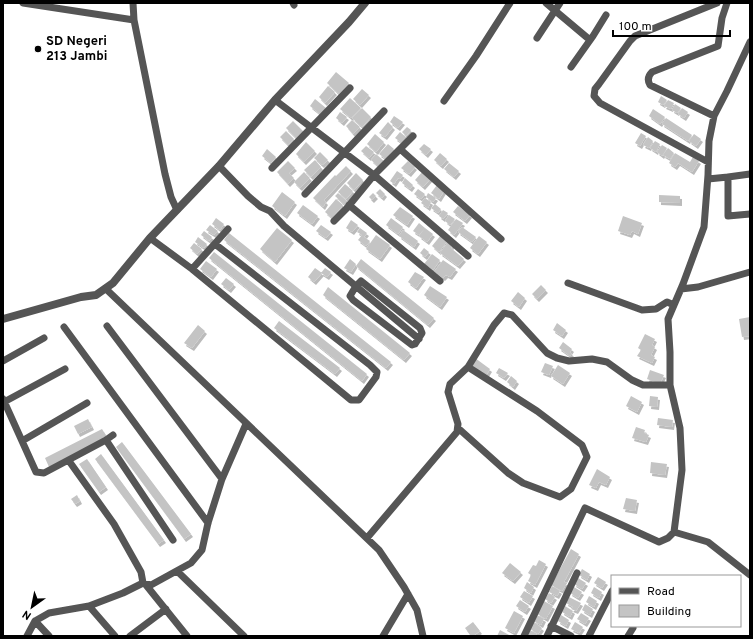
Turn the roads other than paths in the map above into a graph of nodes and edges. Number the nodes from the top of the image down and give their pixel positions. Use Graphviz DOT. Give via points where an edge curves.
graph roads {
  1 [pos="23,3"];
  2 [pos="133,3"];
  3 [pos="365,3"];
  4 [pos="510,3"];
  5 [pos="546,3"];
  6 [pos="717,3"];
  7 [pos="727,3"];
  8 [pos="557,6"];
  9 [pos="606,15"];
  10 [pos="134,20"];
  11 [pos="537,38"];
  12 [pos="592,38"];
  13 [pos="750,42"];
  14 [pos="571,67"];
  15 [pos="350,88"];
  16 [pos="275,100"];
  17 [pos="444,101"];
  18 [pos="384,111"];
  19 [pos="714,116"];
  20 [pos="312,127"];
  21 [pos="413,136"];
  22 [pos="400,149"];
  23 [pos="344,152"];
  24 [pos="708,162"];
  25 [pos="219,166"];
  26 [pos="272,168"];
  27 [pos="750,174"];
  28 [pos="374,175"];
  29 [pos="728,176"];
  30 [pos="708,179"];
  31 [pos="304,194"];
  32 [pos="349,205"];
  33 [pos="177,210"];
  34 [pos="750,214"];
  35 [pos="334,220"];
  36 [pos="228,229"];
  37 [pos="150,238"];
  38 [pos="501,239"];
  39 [pos="215,244"];
  40 [pos="468,256"];
  41 [pos="192,269"];
  42 [pos="750,272"];
  43 [pos="440,280"];
  44 [pos="568,283"];
  45 [pos="356,286"];
  46 [pos="106,289"];
  47 [pos="681,289"];
  48 [pos="674,305"];
  49 [pos="3,320"];
  50 [pos="107,326"];
  51 [pos="64,327"];
  52 [pos="44,338"];
  53 [pos="3,361"];
  54 [pos="468,367"];
  55 [pos="65,370"];
  56 [pos="670,384"];
  57 [pos="4,400"];
  58 [pos="87,403"];
  59 [pos="246,424"];
  60 [pos="458,428"];
  61 [pos="113,435"];
  62 [pos="106,440"];
  63 [pos="22,441"];
  64 [pos="69,461"];
  65 [pos="222,479"];
  66 [pos="208,522"];
  67 [pos="674,532"];
  68 [pos="367,538"];
  69 [pos="172,540"];
  70 [pos="177,571"];
  71 [pos="577,572"];
  72 [pos="750,575"];
  73 [pos="145,584"];
  74 [pos="611,593"];
  75 [pos="408,594"];
  76 [pos="90,606"];
  77 [pos="166,609"];
  78 [pos="35,621"];
  79 [pos="551,626"];
  80 [pos="633,628"];
  81 [pos="27,636"];
  82 [pos="49,636"];
  83 [pos="115,636"];
  84 [pos="130,636"];
  85 [pos="187,636"];
  86 [pos="244,636"];
  87 [pos="383,636"];
  88 [pos="423,636"];
  89 [pos="524,636"];
  90 [pos="547,636"];
  91 [pos="571,636"];
  92 [pos="589,636"];
  93 [pos="628,636"];
  1 -- 10 [label="street"];
  2 -- 10 [label="street"];
  3 -- 16 [label="street"];
  4 -- 17 [label="street"];
  5 -- 8 [label="street"];
  6 -- 24 [label="street" via="635,36 595,89 594,96 600,103"];
  7 -- 19 [label="street" via="718,46 652,72 648,82"];
  8 -- 11 [label="street"];
  8 -- 12 [label="street"];
  9 -- 12 [label="street"];
  10 -- 33 [label="street" via="165,174"];
  12 -- 14 [label="street"];
  13 -- 19 [label="street"];
  15 -- 20 [label="street"];
  16 -- 20 [label="street"];
  16 -- 25 [label="street"];
  18 -- 23 [label="street"];
  19 -- 24 [label="street"];
  20 -- 23 [label="street"];
  20 -- 26 [label="street"];
  21 -- 22 [label="street"];
  22 -- 28 [label="street"];
  22 -- 38 [label="street"];
  23 -- 28 [label="street"];
  23 -- 31 [label="street"];
  24 -- 30 [label="street"];
  25 -- 33 [label="street"];
  25 -- 45 [label="street" via="248,196 270,211 284,226"];
  27 -- 29 [label="street"];
  28 -- 32 [label="street"];
  28 -- 40 [label="street"];
  29 -- 30 [label="street"];
  29 -- 34 [label="street" via="728,216"];
  30 -- 47 [label="street" via="704,227"];
  32 -- 35 [label="street"];
  32 -- 43 [label="street"];
  33 -- 37 [label="street"];
  36 -- 39 [label="street"];
  37 -- 41 [label="street"];
  37 -- 46 [label="street"];
  39 -- 41 [label="street"];
  39 -- 41 [label="street" via="377,372 359,400 351,400"];
  42 -- 47 [label="street" via="698,287"];
  44 -- 48 [label="street" via="642,310 656,309 667,302"];
  45 -- 45 [label="street" via="419,339 415,344 412,345 353,300 350,296"];
  46 -- 49 [label="street" via="96,295"];
  46 -- 59 [label="street"];
  47 -- 48 [label="street"];
  48 -- 56 [label="street" via="668,319"];
  50 -- 65 [label="street"];
  51 -- 66 [label="street"];
  52 -- 53 [label="street"];
  54 -- 56 [label="street" via="504,313 512,315 547,353 557,358 569,361 592,359 607,362 643,386"];
  54 -- 60 [label="street" via="453,379 448,387"];
  54 -- 60 [label="street" via="537,411 582,445 587,457 571,489 560,497 523,483 508,474"];
  55 -- 57 [label="street"];
  56 -- 67 [label="street" via="680,428 682,470"];
  57 -- 63 [label="street"];
  58 -- 63 [label="street"];
  59 -- 65 [label="street"];
  59 -- 68 [label="street"];
  60 -- 68 [label="street"];
  61 -- 62 [label="street"];
  62 -- 64 [label="street"];
  62 -- 69 [label="street"];
  63 -- 64 [label="street" via="36,472 44,473"];
  64 -- 73 [label="street" via="114,524"];
  65 -- 66 [label="street"];
  66 -- 70 [label="street" via="202,550 191,563"];
  67 -- 72 [label="street" via="708,542"];
  67 -- 89 [label="street" via="659,542 584,508"];
  68 -- 75 [label="street" via="379,550"];
  70 -- 73 [label="street" via="151,585"];
  70 -- 86 [label="street"];
  71 -- 79 [label="street"];
  73 -- 76 [label="street"];
  73 -- 77 [label="street"];
  74 -- 92 [label="street"];
  75 -- 87 [label="street"];
  75 -- 88 [label="street" via="417,610"];
  76 -- 78 [label="street" via="49,613"];
  76 -- 83 [label="street"];
  77 -- 84 [label="street"];
  77 -- 85 [label="street"];
  78 -- 81 [label="street"];
  78 -- 82 [label="street"];
  79 -- 90 [label="street"];
  79 -- 91 [label="street"];
  80 -- 93 [label="street"];
}
